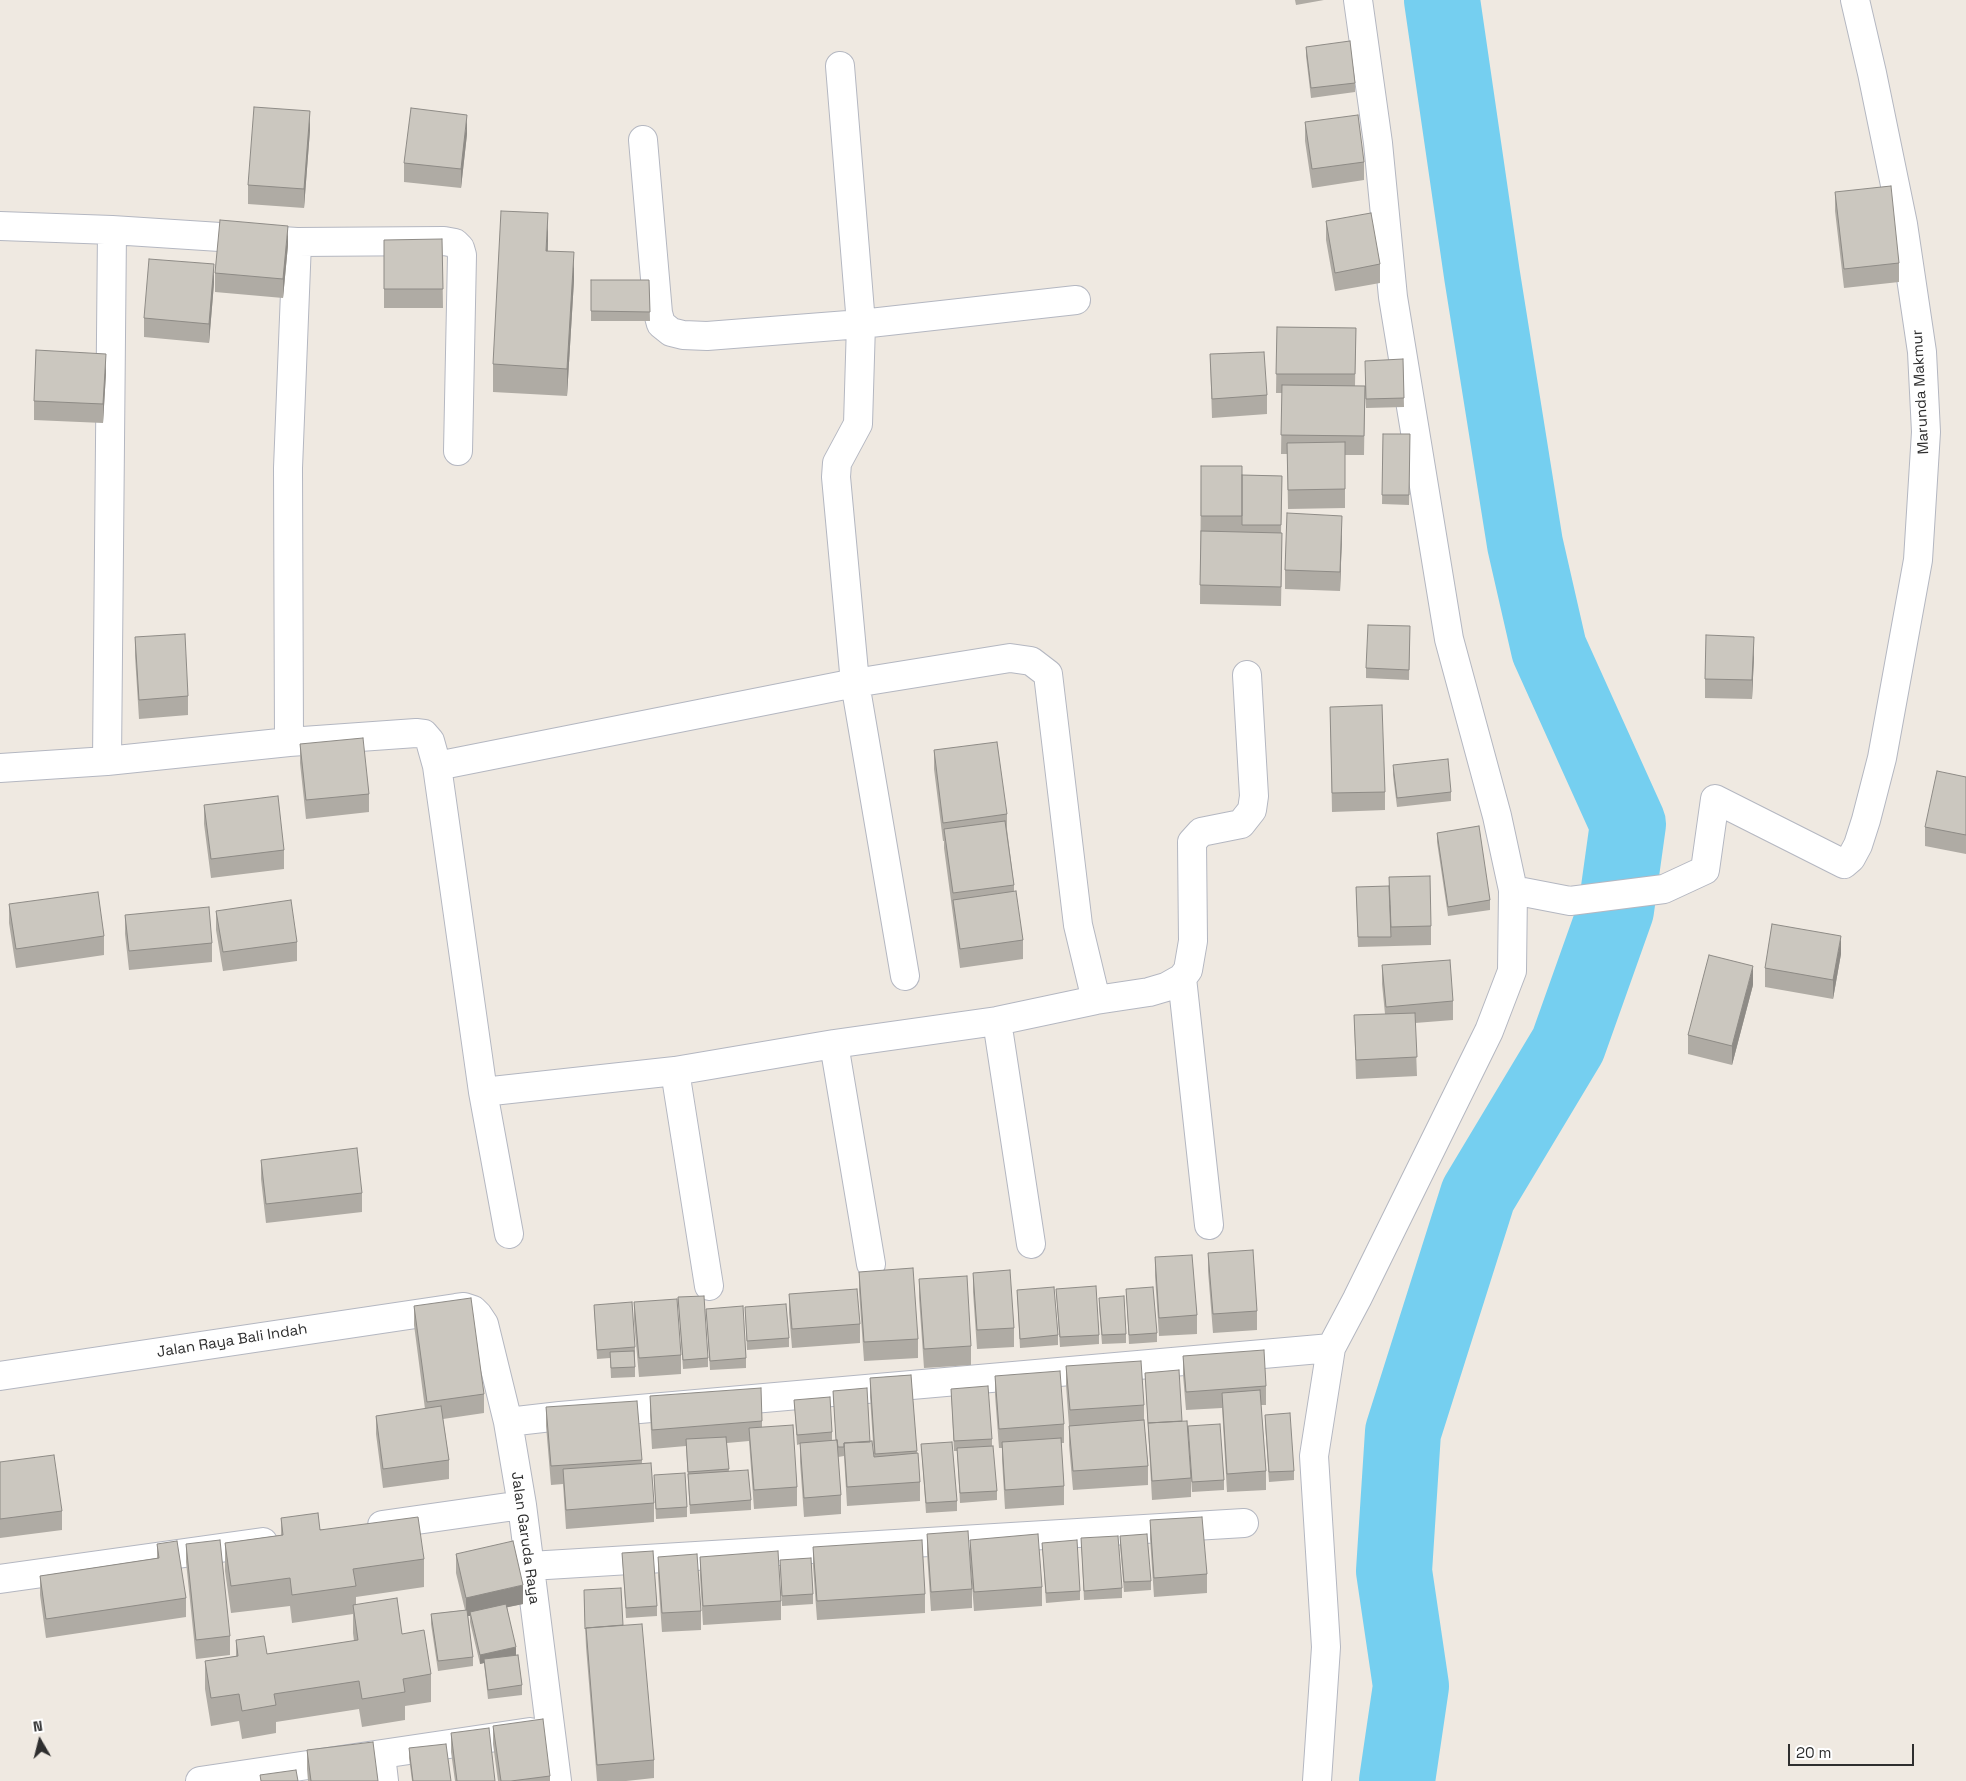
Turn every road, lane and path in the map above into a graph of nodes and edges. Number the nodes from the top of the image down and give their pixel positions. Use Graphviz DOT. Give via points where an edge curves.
graph roads {
  1 [pos="1358,0"];
  2 [pos="1855,0"];
  3 [pos="840,66"];
  4 [pos="643,140"];
  5 [pos="0,226"];
  6 [pos="112,230"];
  7 [pos="297,242"];
  8 [pos="1076,300"];
  9 [pos="861,324"];
  10 [pos="458,452"];
  11 [pos="1247,675"];
  12 [pos="855,683"];
  13 [pos="289,742"];
  14 [pos="107,761"];
  15 [pos="437,766"];
  16 [pos="0,768"];
  17 [pos="1514,890"];
  18 [pos="905,976"];
  19 [pos="1182,978"];
  20 [pos="1096,1000"];
  21 [pos="997,1021"];
  22 [pos="834,1044"];
  23 [pos="675,1071"];
  24 [pos="483,1092"];
  25 [pos="1209,1225"];
  26 [pos="509,1234"];
  27 [pos="1031,1244"];
  28 [pos="871,1264"];
  29 [pos="709,1286"];
  30 [pos="464,1307"];
  31 [pos="1331,1348"];
  32 [pos="0,1376"];
  33 [pos="508,1422"];
  34 [pos="522,1505"];
  35 [pos="1244,1523"];
  36 [pos="354,1529"];
  37 [pos="286,1538"];
  38 [pos="530,1566"];
  39 [pos="0,1579"];
  40 [pos="549,1729"];
  41 [pos="380,1754"];
  42 [pos="211,1780"];
  43 [pos="384,1781"];
  44 [pos="557,1781"];
  45 [pos="1316,1781"];
  1 -- 17 [label="street" via="1378,143 1393,297 1449,639"];
  2 -- 17 [label="street, Marunda Makmur" via="1902,224 1922,352 1926,432 1918,560 1882,758 1858,844 1844,864 1716,799 1705,870 1664,889 1570,901"];
  3 -- 9 [label="street"];
  4 -- 9 [label="street" via="661,324 671,332 707,336"];
  5 -- 6 [label="street"];
  6 -- 7 [label="street"];
  6 -- 14 [label="street"];
  7 -- 10 [label="street" via="444,241 455,243 460,248"];
  7 -- 13 [label="street" via="288,468"];
  8 -- 9 [label="street"];
  9 -- 12 [label="street" via="858,424 837,463 836,477"];
  11 -- 19 [label="street" via="1254,796 1252,810 1241,824 1201,832 1192,842 1193,941 1188,970"];
  12 -- 15 [label="street"];
  12 -- 18 [label="street"];
  12 -- 20 [label="street" via="1010,658 1031,661 1048,674 1078,925"];
  13 -- 14 [label="street"];
  13 -- 15 [label="street" via="424,734 430,741"];
  14 -- 16 [label="street"];
  15 -- 24 [label="street"];
  17 -- 31 [label="street" via="1512,971 1489,1031"];
  19 -- 20 [label="street" via="1149,992"];
  19 -- 25 [label="street"];
  20 -- 21 [label="street"];
  21 -- 22 [label="street"];
  21 -- 27 [label="street"];
  22 -- 23 [label="street"];
  22 -- 28 [label="street"];
  23 -- 24 [label="street"];
  23 -- 29 [label="street"];
  24 -- 26 [label="street"];
  30 -- 32 [label="street, Jalan Raya Bali Indah"];
  30 -- 33 [label="street, Jalan Garuda Raya" via="478,1315 484,1324"];
  31 -- 33 [label="street"];
  31 -- 45 [label="street" via="1314,1456 1326,1647"];
  33 -- 34 [label="street, Jalan Garuda Raya"];
  34 -- 36 [label="street"];
  34 -- 38 [label="street, Jalan Garuda Raya"];
  35 -- 38 [label="street"];
  37 -- 39 [label="street"];
  38 -- 40 [label="street, Jalan Garuda Raya"];
  40 -- 41 [label="street"];
  40 -- 44 [label="street, Jalan Garuda Raya"];
  41 -- 42 [label="street"];
  41 -- 43 [label="street"];
}
